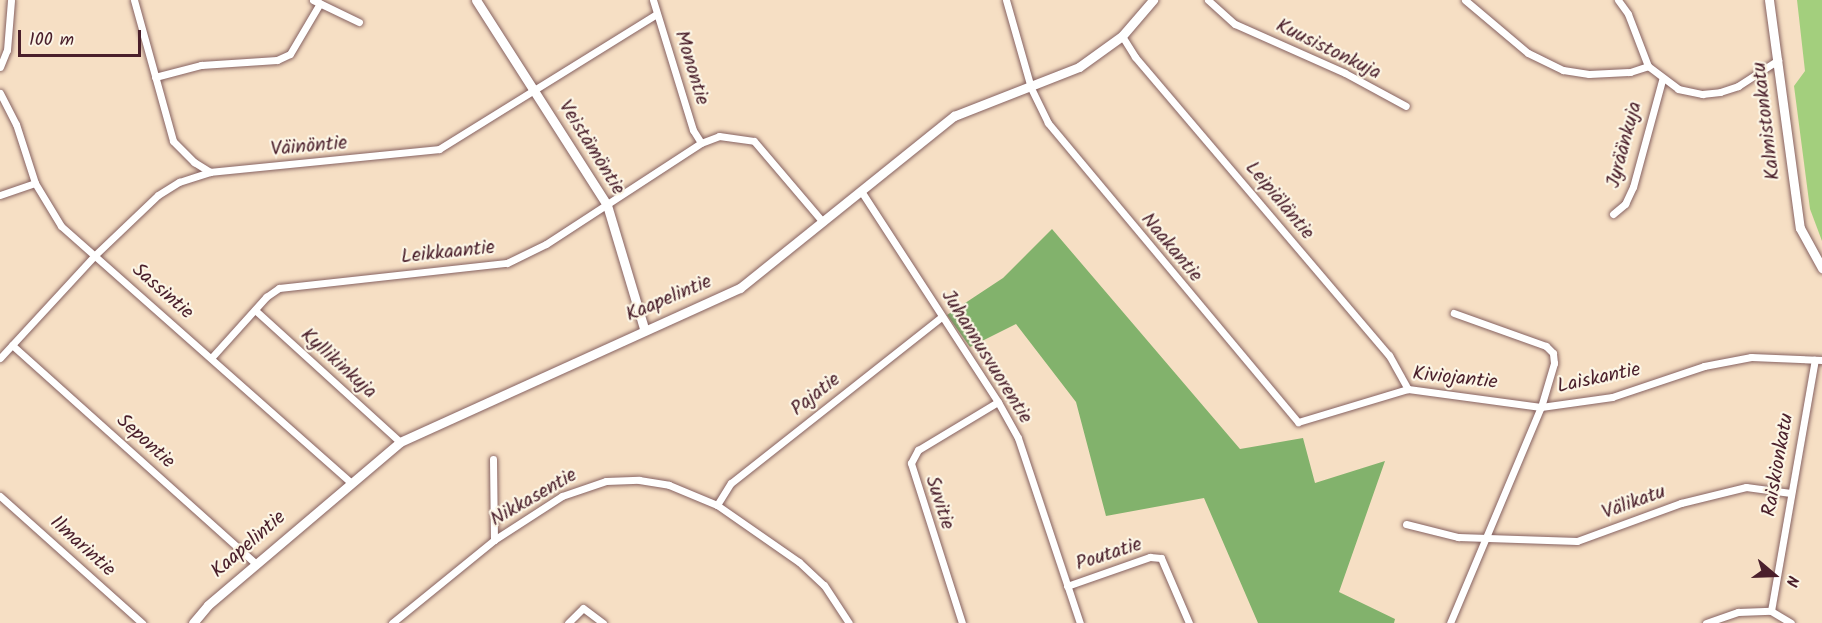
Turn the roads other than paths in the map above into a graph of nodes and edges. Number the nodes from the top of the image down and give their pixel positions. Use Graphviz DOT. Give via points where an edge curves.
graph roads {
  1 [pos="11,0"];
  2 [pos="134,0"];
  3 [pos="476,0"];
  4 [pos="653,0"];
  5 [pos="1006,0"];
  6 [pos="1153,0"];
  7 [pos="1208,0"];
  8 [pos="1465,0"];
  9 [pos="1618,0"];
  10 [pos="1769,0"];
  11 [pos="316,2"];
  12 [pos="657,14"];
  13 [pos="359,22"];
  14 [pos="1122,36"];
  15 [pos="1778,60"];
  16 [pos="1648,66"];
  17 [pos="0,67"];
  18 [pos="155,77"];
  19 [pos="1662,80"];
  20 [pos="1031,88"];
  21 [pos="534,91"];
  22 [pos="0,93"];
  23 [pos="1406,106"];
  24 [pos="701,143"];
  25 [pos="210,172"];
  26 [pos="35,183"];
  27 [pos="861,190"];
  28 [pos="0,195"];
  29 [pos="607,205"];
  30 [pos="1613,214"];
  31 [pos="823,222"];
  32 [pos="94,256"];
  33 [pos="1822,268"];
  34 [pos="255,310"];
  35 [pos="1454,313"];
  36 [pos="941,317"];
  37 [pos="645,328"];
  38 [pos="12,345"];
  39 [pos="212,357"];
  40 [pos="0,358"];
  41 [pos="1818,360"];
  42 [pos="1408,388"];
  43 [pos="998,402"];
  44 [pos="1541,407"];
  45 [pos="1298,422"];
  46 [pos="400,442"];
  47 [pos="494,459"];
  48 [pos="350,482"];
  49 [pos="1791,493"];
  50 [pos="0,496"];
  51 [pos="717,505"];
  52 [pos="1406,524"];
  53 [pos="1488,537"];
  54 [pos="494,540"];
  55 [pos="255,563"];
  56 [pos="1066,586"];
  57 [pos="1771,611"];
  58 [pos="142,623"];
  59 [pos="193,623"];
  60 [pos="392,623"];
  61 [pos="568,623"];
  62 [pos="603,623"];
  63 [pos="849,623"];
  64 [pos="962,623"];
  65 [pos="1080,623"];
  66 [pos="1189,623"];
  67 [pos="1450,623"];
  68 [pos="1706,623"];
  69 [pos="1791,623"];
  1 -- 17 [label="street" via="7,50"];
  2 -- 18 [label="street"];
  3 -- 21 [label="street, Veistämöntie"];
  4 -- 12 [label="street, Monontie"];
  5 -- 20 [label="street, Naakantie"];
  6 -- 14 [label="street, Kaapelintie"];
  7 -- 23 [label="street, Kuusistonkuja" via="1235,24 1345,73"];
  8 -- 16 [label="street" via="1528,53 1563,70 1589,74 1630,72"];
  9 -- 16 [label="street" via="1628,14"];
  10 -- 15 [label="street, Kalmistonkatu"];
  11 -- 13 [label="street"];
  11 -- 18 [label="street" via="290,54 277,60 201,65"];
  12 -- 21 [label="street, Väinöntie"];
  12 -- 24 [label="street, Monontie" via="693,130"];
  14 -- 20 [label="street, Kaapelintie" via="1079,66"];
  14 -- 42 [label="street, Leipiäläntie" via="1135,57 1389,355"];
  15 -- 19 [label="street" via="1738,86 1720,92 1694,93"];
  15 -- 33 [label="street, Kalmistonkatu" via="1800,228"];
  16 -- 19 [label="street"];
  18 -- 25 [label="street" via="173,141"];
  19 -- 30 [label="street, Jyräänkuja" via="1633,188 1625,204"];
  20 -- 27 [label="street, Kaapelintie" via="954,116"];
  20 -- 45 [label="street, Naakantie" via="1048,123 1095,183"];
  21 -- 25 [label="street, Väinöntie" via="439,149"];
  21 -- 29 [label="street, Veistämöntie"];
  22 -- 26 [label="street, Sassintie" via="16,124"];
  24 -- 29 [label="street, Leikkaantie"];
  24 -- 31 [label="street, Leikkaantie" via="719,136 754,141"];
  25 -- 32 [label="street, Väinöntie" via="179,182 158,195"];
  26 -- 28 [label="street"];
  26 -- 32 [label="street, Sassintie" via="61,226"];
  27 -- 31 [label="street, Kaapelintie"];
  27 -- 36 [label="street, Juhannusvuorentie"];
  29 -- 34 [label="street, Leikkaantie" via="546,244 507,263 303,283 279,288"];
  29 -- 37 [label="street, Veistämöntie"];
  31 -- 37 [label="street, Kaapelintie" via="740,288"];
  32 -- 38 [label="street, Väinöntie"];
  32 -- 39 [label="street, Sassintie"];
  34 -- 39 [label="street, Leikkaantie"];
  34 -- 46 [label="street, Kyllikinkuja"];
  35 -- 44 [label="street" via="1546,346 1553,353 1554,363"];
  36 -- 43 [label="street, Juhannusvuorentie"];
  36 -- 51 [label="street, Pajatie" via="731,483"];
  37 -- 46 [label="street, Kaapelintie"];
  38 -- 40 [label="street, Väinöntie"];
  38 -- 55 [label="street, Sepontie"];
  39 -- 48 [label="street, Sassintie"];
  41 -- 44 [label="street, Laiskantie" via="1750,357 1704,366 1612,397"];
  41 -- 49 [label="street, Raiskionkatu"];
  42 -- 44 [label="street, Kiviojantie"];
  42 -- 45 [label="street, Kiviojantie"];
  43 -- 56 [label="street, Juhannusvuorentie" via="1018,438"];
  43 -- 64 [label="street, Suvitie" via="918,450 910,463"];
  44 -- 53 [label="street, Laiskantie"];
  46 -- 48 [label="street, Kaapelintie"];
  47 -- 54 [label="street"];
  48 -- 55 [label="street, Kaapelintie"];
  49 -- 53 [label="street, Välikatu" via="1746,487 1681,503 1577,541"];
  49 -- 57 [label="street, Raiskionkatu"];
  50 -- 58 [label="street, Ilmarintie"];
  51 -- 54 [label="street, Nikkasentie" via="669,485 639,480 606,481 562,496"];
  51 -- 63 [label="street, Nikkasentie" via="799,562 824,585"];
  52 -- 53 [label="street, Välikatu" via="1458,537"];
  53 -- 67 [label="street, Laiskantie"];
  54 -- 60 [label="street, Nikkasentie"];
  55 -- 59 [label="street, Kaapelintie" via="208,604"];
  56 -- 65 [label="street, Juhannusvuorentie"];
  56 -- 66 [label="street, Poutatie" via="1150,557 1161,558"];
  57 -- 68 [label="street" via="1738,612"];
  57 -- 69 [label="street"];
  61 -- 62 [label="street" via="583,608"];
}
